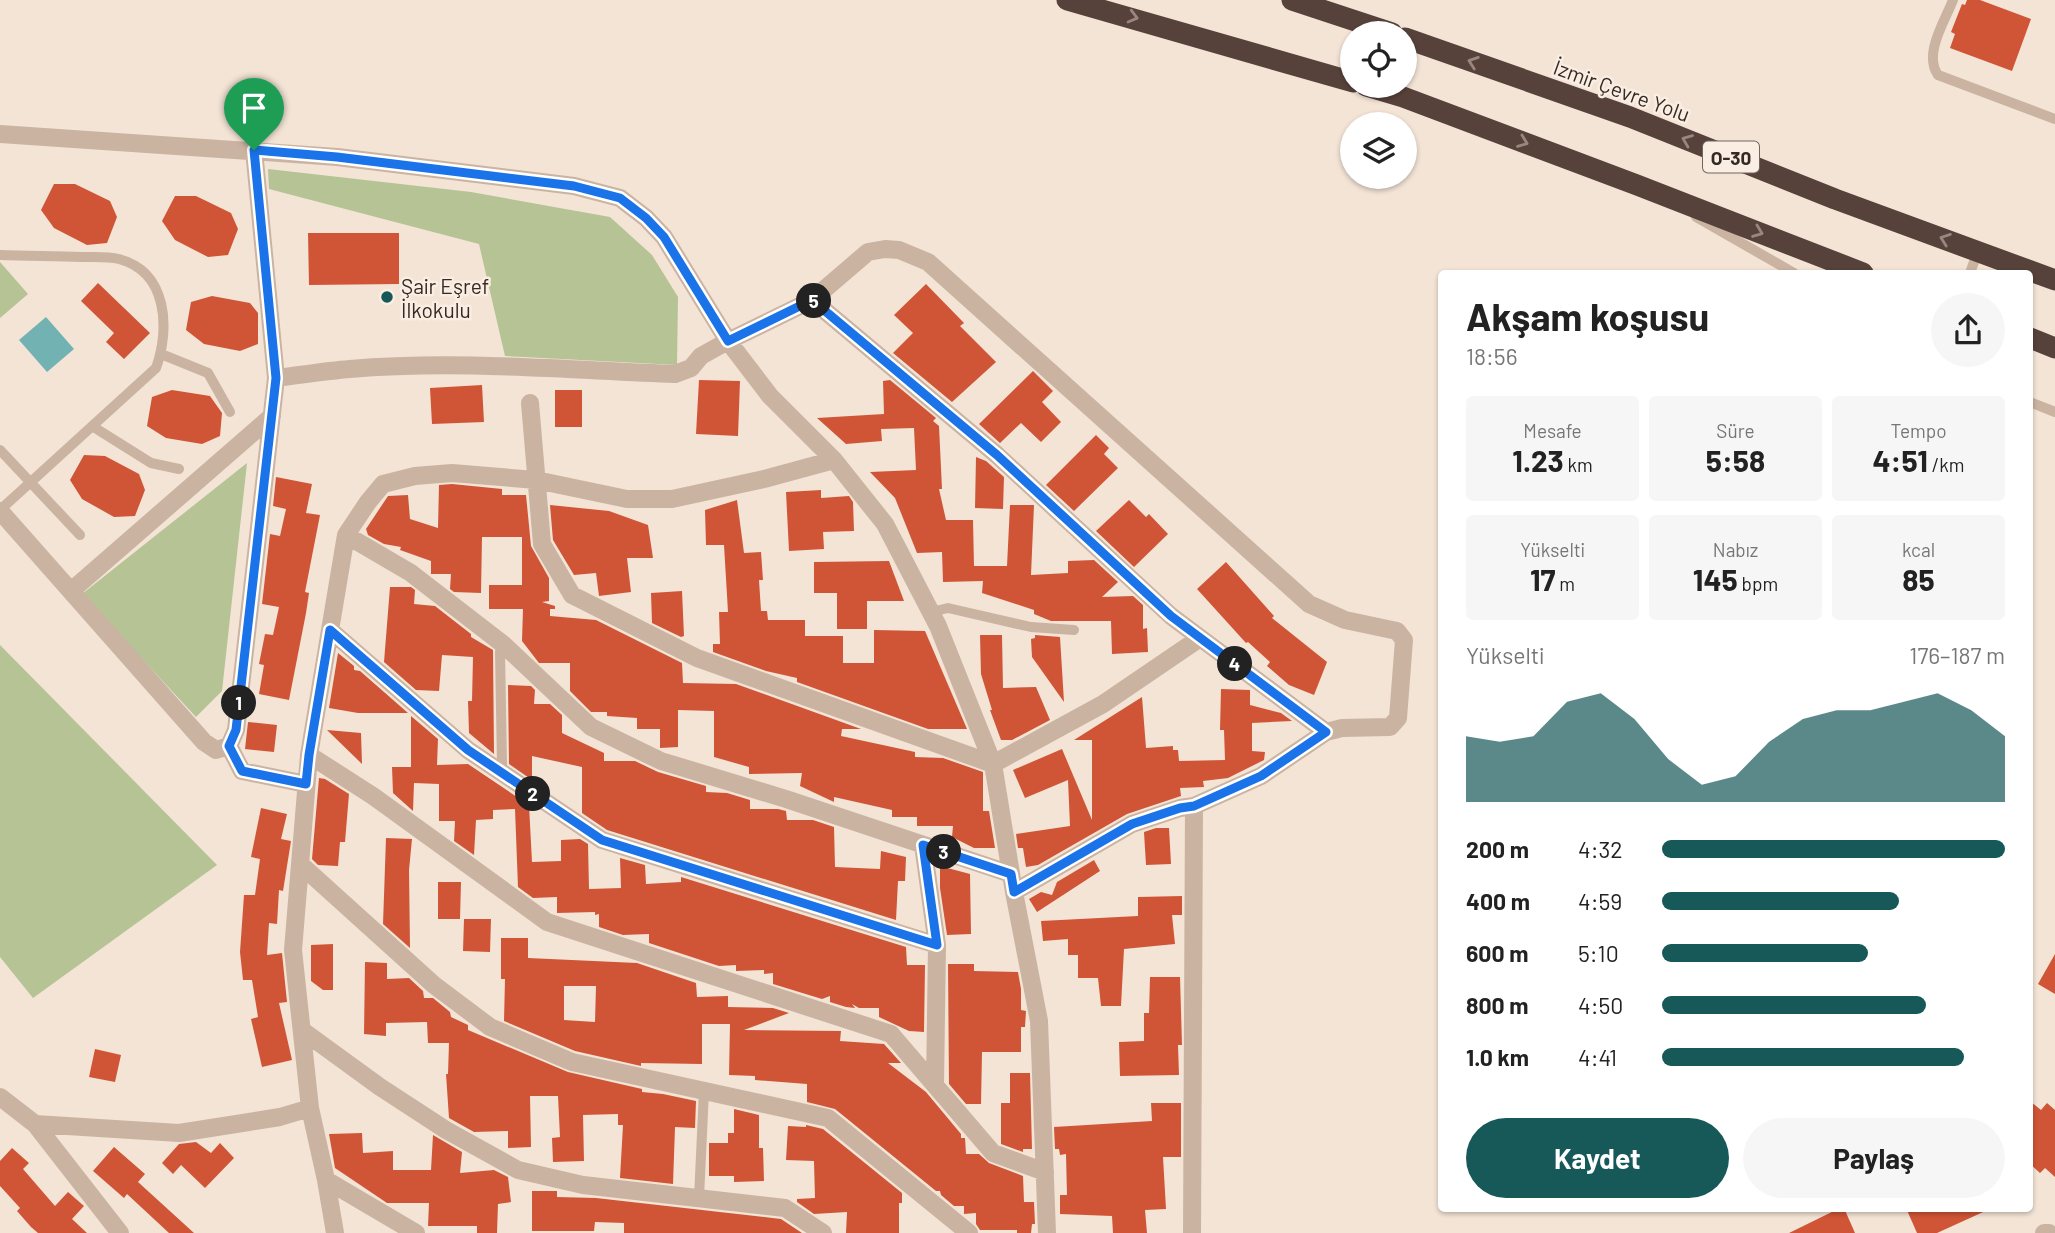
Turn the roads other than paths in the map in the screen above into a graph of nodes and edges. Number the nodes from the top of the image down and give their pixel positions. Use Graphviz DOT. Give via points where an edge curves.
graph roads {
  1 [pos="1067,0"];
  2 [pos="1292,0"];
  3 [pos="1952,0"];
  4 [pos="1356,21"];
  5 [pos="1417,42"];
  6 [pos="1340,78"];
  7 [pos="1406,98"];
  8 [pos="2055,119"];
  9 [pos="0,134"];
  10 [pos="254,150"];
  11 [pos="1637,185"];
  12 [pos="1978,250"];
  13 [pos="0,255"];
  14 [pos="1789,270"];
  15 [pos="1855,270"];
  16 [pos="1971,270"];
  17 [pos="2029,270"];
  18 [pos="2033,271"];
  19 [pos="2055,280"];
  20 [pos="812,300"];
  21 [pos="2033,339"];
  22 [pos="728,341"];
  23 [pos="2055,348"];
  24 [pos="161,354"];
  25 [pos="276,378"];
  26 [pos="530,403"];
  27 [pos="2033,403"];
  28 [pos="230,412"];
  29 [pos="2055,412"];
  30 [pos="272,416"];
  31 [pos="92,426"];
  32 [pos="0,450"];
  33 [pos="834,460"];
  34 [pos="179,469"];
  35 [pos="536,480"];
  36 [pos="31,482"];
  37 [pos="0,510"];
  38 [pos="80,535"];
  39 [pos="346,535"];
  40 [pos="71,591"];
  41 [pos="931,612"];
  42 [pos="330,630"];
  43 [pos="1074,630"];
  44 [pos="1200,638"];
  45 [pos="503,644"];
  46 [pos="1326,732"];
  47 [pos="229,746"];
  48 [pos="309,755"];
  49 [pos="993,764"];
  50 [pos="499,771"];
  51 [pos="306,784"];
  52 [pos="1194,806"];
  53 [pos="923,845"];
  54 [pos="300,864"];
  55 [pos="1011,874"];
  56 [pos="1014,892"];
  57 [pos="937,945"];
  58 [pos="303,1031"];
  59 [pos="935,1085"];
  60 [pos="704,1091"];
  61 [pos="0,1097"];
  62 [pos="310,1108"];
  63 [pos="35,1124"];
  64 [pos="1045,1172"];
  65 [pos="326,1180"];
  66 [pos="699,1198"];
  67 [pos="120,1233"];
  68 [pos="335,1233"];
  69 [pos="416,1233"];
  70 [pos="822,1233"];
  71 [pos="969,1233"];
  72 [pos="1047,1233"];
  73 [pos="1192,1233"];
  1 -- 6 [label="highway, one-way"];
  2 -- 4 [label="highway"];
  3 -- 8 [label="lane" via="1932,53 1938,75"];
  12 -- 5 [label="highway, İzmir Çevre Yolu / O-30, one-way" via="1630,117"];
  7 -- 11 [label="highway, one-way"];
  9 -- 10 [label="street"];
  10 -- 22 [label="street" via="574,186 620,198 664,237"];
  10 -- 25 [label="street"];
  11 -- 14 [label="lane"];
  11 -- 15 [label="highway, one-way"];
  12 -- 16 [label="lane"];
  12 -- 17 [label="highway, İzmir Çevre Yolu / O-30"];
  13 -- 24 [label="lane" via="109,257 138,267 153,282 161,301 165,326"];
  18 -- 19 [label="highway, İzmir Çevre Yolu / O-30"];
  20 -- 22 [label="street"];
  20 -- 44 [label="street" via="997,455"];
  20 -- 46 [label="street" via="868,252 899,250 928,262 1310,604 1345,620 1397,631 1404,640 1398,718 1390,727"];
  21 -- 23 [label="highway"];
  22 -- 25 [label="street" via="675,374 396,367"];
  22 -- 33 [label="street" via="770,396"];
  24 -- 28 [label="lane" via="208,373"];
  24 -- 31 [label="lane" via="156,368"];
  25 -- 30 [label="street"];
  26 -- 35 [label="street"];
  27 -- 29 [label="lane"];
  30 -- 40 [label="street"];
  30 -- 47 [label="street" via="236,730"];
  31 -- 34 [label="lane" via="151,463"];
  31 -- 36 [label="lane"];
  32 -- 36 [label="lane"];
  33 -- 35 [label="street" via="672,499 627,499"];
  33 -- 41 [label="street" via="886,524"];
  35 -- 39 [label="street" via="452,473 383,485"];
  35 -- 49 [label="street" via="542,544 572,595 697,658"];
  36 -- 37 [label="lane"];
  36 -- 38 [label="lane"];
  37 -- 40 [label="street"];
  39 -- 42 [label="street"];
  39 -- 45 [label="street" via="411,573"];
  40 -- 47 [label="street" via="204,742 216,750"];
  41 -- 43 [label="lane" via="948,608 1031,628"];
  41 -- 49 [label="street"];
  42 -- 48 [label="street"];
  42 -- 50 [label="street" via="468,750"];
  44 -- 46 [label="street"];
  44 -- 49 [label="street" via="1103,704"];
  45 -- 50 [label="lane"];
  45 -- 53 [label="street" via="591,727 661,761"];
  46 -- 52 [label="street" via="1261,776"];
  47 -- 51 [label="street" via="242,771"];
  48 -- 51 [label="street"];
  48 -- 59 [label="street" via="547,922 891,1034"];
  49 -- 55 [label="street"];
  50 -- 57 [label="street" via="602,840"];
  51 -- 54 [label="street"];
  52 -- 56 [label="street" via="1132,824"];
  52 -- 73 [label="street"];
  53 -- 55 [label="street"];
  53 -- 57 [label="street"];
  54 -- 58 [label="street" via="293,950"];
  54 -- 60 [label="street" via="434,985 490,1027 572,1062"];
  55 -- 56 [label="street"];
  56 -- 64 [label="street" via="1039,1021"];
  57 -- 59 [label="street"];
  58 -- 62 [label="street"];
  58 -- 66 [label="street" via="446,1130 518,1170 583,1185"];
  59 -- 64 [label="street" via="993,1153"];
  60 -- 66 [label="lane"];
  60 -- 71 [label="street" via="828,1118"];
  61 -- 63 [label="street"];
  62 -- 63 [label="street" via="180,1133"];
  62 -- 65 [label="street"];
  63 -- 67 [label="street"];
  64 -- 72 [label="street"];
  65 -- 68 [label="street"];
  65 -- 69 [label="street"];
  66 -- 70 [label="street" via="786,1208"];
}
